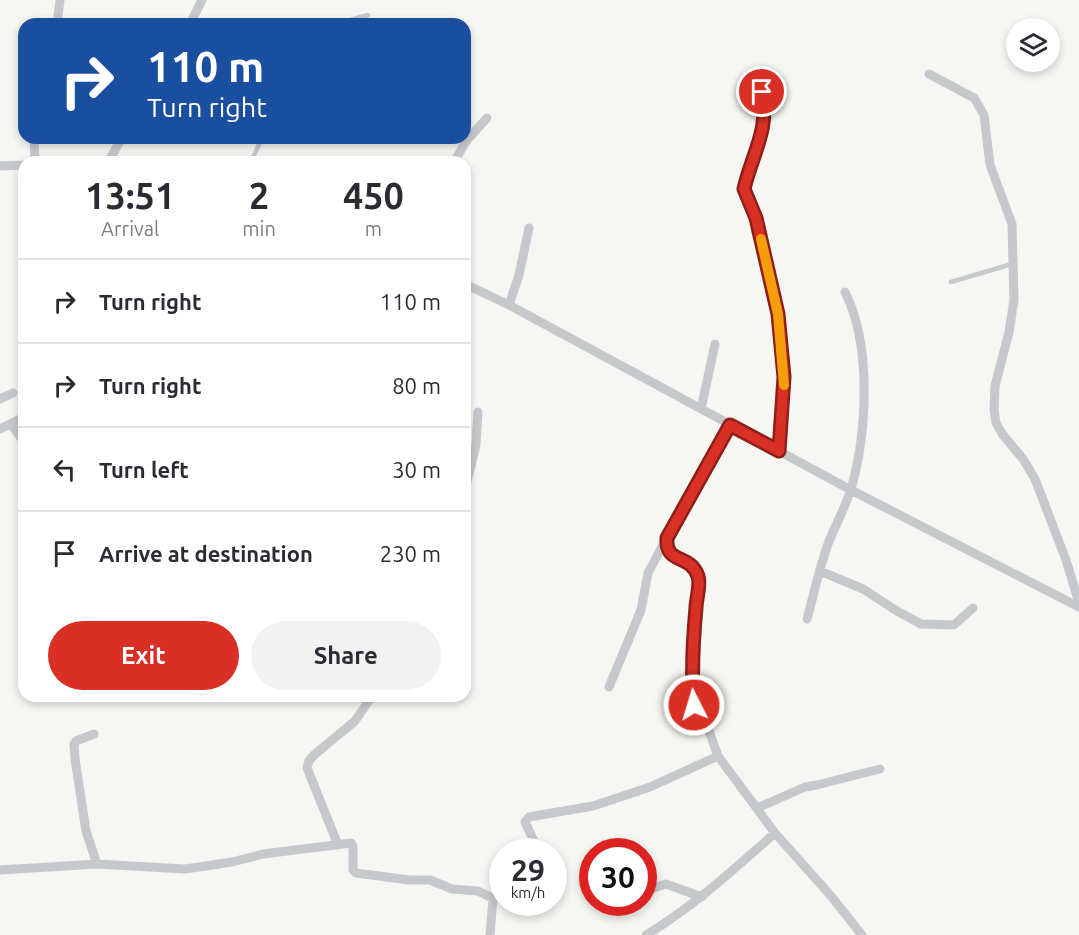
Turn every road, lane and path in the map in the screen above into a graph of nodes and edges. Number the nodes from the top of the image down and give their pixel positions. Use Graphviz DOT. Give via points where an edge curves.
graph roads {
  1 [pos="60,0"];
  2 [pos="202,0"];
  3 [pos="368,15"];
  4 [pos="58,18"];
  5 [pos="193,18"];
  6 [pos="357,18"];
  7 [pos="929,74"];
  8 [pos="759,80"];
  9 [pos="487,118"];
  10 [pos="471,136"];
  11 [pos="18,165"];
  12 [pos="0,166"];
  13 [pos="529,228"];
  14 [pos="1012,264"];
  15 [pos="951,282"];
  16 [pos="471,287"];
  17 [pos="845,292"];
  18 [pos="509,306"];
  19 [pos="715,344"];
  20 [pos="13,393"];
  21 [pos="0,399"];
  22 [pos="701,409"];
  23 [pos="478,412"];
  24 [pos="18,420"];
  25 [pos="11,424"];
  26 [pos="730,425"];
  27 [pos="0,429"];
  28 [pos="18,434"];
  29 [pos="779,451"];
  30 [pos="471,465"];
  31 [pos="851,490"];
  32 [pos="667,538"];
  33 [pos="820,571"];
  34 [pos="1079,605"];
  35 [pos="973,608"];
  36 [pos="807,619"];
  37 [pos="609,687"];
  38 [pos="368,702"];
  39 [pos="94,734"];
  40 [pos="718,756"];
  41 [pos="880,769"];
  42 [pos="757,808"];
  43 [pos="775,832"];
  44 [pos="532,838"];
  45 [pos="338,845"];
  46 [pos="97,864"];
  47 [pos="0,870"];
  48 [pos="657,887"];
  49 [pos="489,896"];
  50 [pos="702,897"];
  51 [pos="492,916"];
  52 [pos="490,935"];
  53 [pos="646,935"];
  54 [pos="862,935"];
  1 -- 4 [label="street"];
  2 -- 5 [label="street"];
  3 -- 6 [label="lane"];
  7 -- 14 [label="street" via="974,98 981,107 990,165 1011,218"];
  8 -- 29 [label="street" via="765,115 763,130 744,189 756,218 778,314 784,377"];
  9 -- 10 [label="street"];
  11 -- 12 [label="street"];
  13 -- 18 [label="street"];
  14 -- 15 [label="lane"];
  14 -- 34 [label="street" via="1012,318 995,386 996,423 1035,479 1063,550"];
  16 -- 18 [label="street"];
  17 -- 31 [label="street" via="854,315 866,383"];
  18 -- 22 [label="street"];
  19 -- 22 [label="street"];
  20 -- 21 [label="street"];
  22 -- 26 [label="street"];
  23 -- 30 [label="street"];
  24 -- 25 [label="street"];
  25 -- 27 [label="street"];
  25 -- 28 [label="street"];
  26 -- 29 [label="street"];
  26 -- 32 [label="street"];
  29 -- 31 [label="street"];
  31 -- 33 [label="street"];
  31 -- 34 [label="street"];
  32 -- 37 [label="street" via="648,573 641,610"];
  32 -- 40 [label="street" via="670,554 691,563 699,578 694,705 705,720"];
  33 -- 35 [label="street" via="863,589 921,624 954,625"];
  33 -- 36 [label="street"];
  38 -- 45 [label="street" via="355,722 309,761 307,768"];
  39 -- 46 [label="street" via="74,744 86,831"];
  40 -- 42 [label="street"];
  40 -- 44 [label="street" via="650,787 593,806 529,817 525,822"];
  41 -- 42 [label="street" via="805,787"];
  42 -- 43 [label="street"];
  43 -- 50 [label="street"];
  43 -- 54 [label="street"];
  45 -- 46 [label="street" via="185,869"];
  45 -- 49 [label="street" via="353,846 356,873 430,880"];
  46 -- 47 [label="street"];
  48 -- 50 [label="street" via="666,884"];
  50 -- 53 [label="street"];
  51 -- 52 [label="street"];
}
